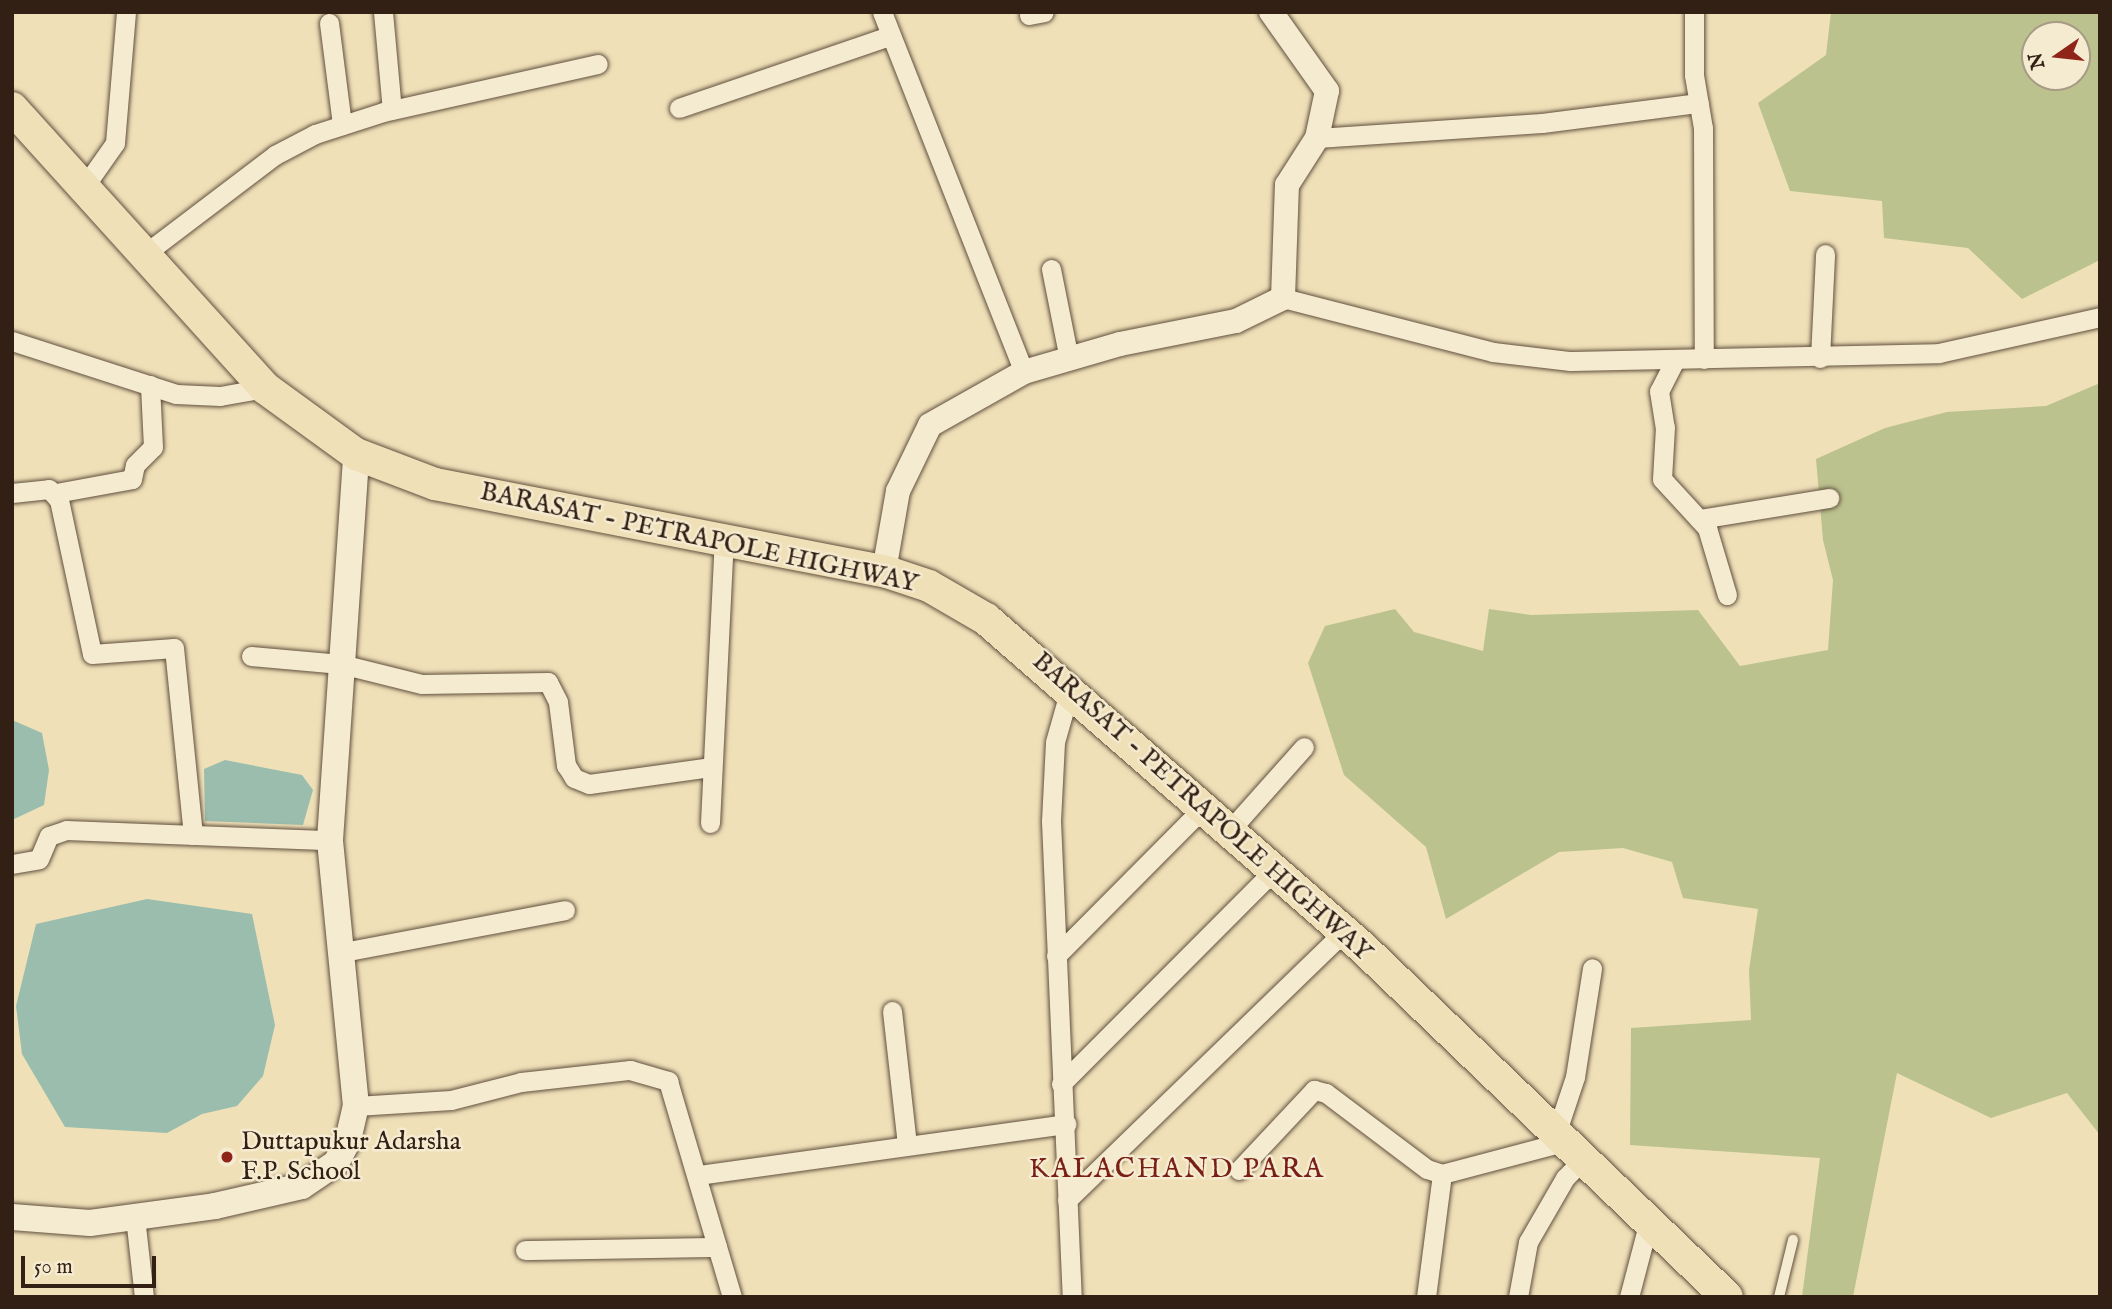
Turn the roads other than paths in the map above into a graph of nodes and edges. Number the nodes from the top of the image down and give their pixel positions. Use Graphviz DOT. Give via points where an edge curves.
graph roads {
  1 [pos="126,12"];
  2 [pos="383,12"];
  3 [pos="882,12"];
  4 [pos="1271,12"];
  5 [pos="1694,12"];
  6 [pos="329,23"];
  7 [pos="889,36"];
  8 [pos="598,64"];
  9 [pos="1699,103"];
  10 [pos="12,108"];
  11 [pos="680,108"];
  12 [pos="392,110"];
  13 [pos="342,125"];
  14 [pos="1317,138"];
  15 [pos="82,190"];
  16 [pos="1825,254"];
  17 [pos="142,256"];
  18 [pos="1051,270"];
  19 [pos="1283,298"];
  20 [pos="2100,317"];
  21 [pos="12,341"];
  22 [pos="1820,358"];
  23 [pos="1069,359"];
  24 [pos="1704,359"];
  25 [pos="1675,360"];
  26 [pos="1024,372"];
  27 [pos="150,386"];
  28 [pos="265,388"];
  29 [pos="356,454"];
  30 [pos="12,493"];
  31 [pos="56,493"];
  32 [pos="1829,498"];
  33 [pos="1699,519"];
  34 [pos="724,539"];
  35 [pos="884,571"];
  36 [pos="1727,595"];
  37 [pos="251,656"];
  38 [pos="341,664"];
  39 [pos="1070,689"];
  40 [pos="1304,747"];
  41 [pos="712,767"];
  42 [pos="1204,807"];
  43 [pos="710,824"];
  44 [pos="1230,830"];
  45 [pos="192,835"];
  46 [pos="330,839"];
  47 [pos="12,864"];
  48 [pos="1274,870"];
  49 [pos="565,910"];
  50 [pos="1344,932"];
  51 [pos="338,953"];
  52 [pos="1056,956"];
  53 [pos="1592,968"];
  54 [pos="892,1011"];
  55 [pos="1061,1084"];
  56 [pos="356,1106"];
  57 [pos="1066,1124"];
  58 [pos="1569,1143"];
  59 [pos="907,1144"];
  60 [pos="1239,1170"];
  61 [pos="1442,1174"];
  62 [pos="698,1175"];
  63 [pos="1067,1200"];
  64 [pos="12,1217"];
  65 [pos="135,1217"];
  66 [pos="1649,1220"];
  67 [pos="1793,1240"];
  68 [pos="718,1247"];
  69 [pos="525,1250"];
  70 [pos="144,1297"];
  71 [pos="732,1297"];
  72 [pos="1072,1297"];
  73 [pos="1426,1297"];
  74 [pos="1518,1297"];
  75 [pos="1629,1297"];
  76 [pos="1727,1297"];
  77 [pos="1779,1297"];
  1 -- 15 [label="street" via="115,143"];
  2 -- 12 [label="street"];
  3 -- 7 [label="street"];
  4 -- 14 [label="street" via="1327,91"];
  5 -- 9 [label="street"];
  6 -- 13 [label="street"];
  7 -- 11 [label="street"];
  7 -- 26 [label="street"];
  8 -- 12 [label="street"];
  9 -- 14 [label="street" via="1542,123"];
  9 -- 24 [label="street"];
  10 -- 15 [label="highway, BARASAT - PETRAPOLE HIGHWAY"];
  12 -- 13 [label="street"];
  13 -- 17 [label="street" via="275,155"];
  14 -- 19 [label="street" via="1287,185"];
  15 -- 17 [label="highway, BARASAT - PETRAPOLE HIGHWAY"];
  16 -- 22 [label="street"];
  17 -- 28 [label="highway, BARASAT - PETRAPOLE HIGHWAY"];
  18 -- 23 [label="street"];
  19 -- 23 [label="street" via="1236,321"];
  19 -- 25 [label="street" via="1519,356"];
  20 -- 22 [label="street" via="1939,353"];
  21 -- 27 [label="street"];
  22 -- 24 [label="street"];
  23 -- 26 [label="street"];
  24 -- 25 [label="street"];
  25 -- 33 [label="street" via="1659,391 1665,427 1662,479"];
  26 -- 35 [label="street" via="930,425 898,491"];
  27 -- 28 [label="street" via="201,396"];
  27 -- 31 [label="street" via="153,447 135,465 132,479"];
  28 -- 29 [label="highway, BARASAT - PETRAPOLE HIGHWAY"];
  29 -- 34 [label="highway, BARASAT - PETRAPOLE HIGHWAY" via="435,484"];
  29 -- 38 [label="main road"];
  30 -- 31 [label="street"];
  31 -- 45 [label="street" via="92,654 174,648"];
  32 -- 33 [label="street"];
  33 -- 36 [label="street" via="1710,534"];
  34 -- 35 [label="highway, BARASAT - PETRAPOLE HIGHWAY"];
  34 -- 41 [label="street"];
  35 -- 39 [label="highway, BARASAT - PETRAPOLE HIGHWAY" via="929,586 986,619"];
  37 -- 38 [label="street"];
  38 -- 41 [label="street" via="422,684 548,682 558,702 566,765 574,778 589,784"];
  38 -- 46 [label="main road"];
  39 -- 42 [label="highway, BARASAT - PETRAPOLE HIGHWAY"];
  39 -- 52 [label="street" via="1057,726 1053,777"];
  40 -- 44 [label="street"];
  41 -- 43 [label="street"];
  42 -- 44 [label="highway, BARASAT - PETRAPOLE HIGHWAY"];
  42 -- 52 [label="street"];
  44 -- 48 [label="highway, BARASAT - PETRAPOLE HIGHWAY"];
  45 -- 46 [label="street"];
  45 -- 47 [label="street" via="66,830 49,836 39,859"];
  46 -- 51 [label="main road"];
  48 -- 50 [label="highway, BARASAT - PETRAPOLE HIGHWAY"];
  48 -- 55 [label="street"];
  49 -- 51 [label="street"];
  50 -- 58 [label="highway, BARASAT - PETRAPOLE HIGHWAY"];
  50 -- 63 [label="street"];
  51 -- 56 [label="main road"];
  52 -- 55 [label="street"];
  53 -- 58 [label="street"];
  54 -- 59 [label="street"];
  55 -- 57 [label="street"];
  56 -- 62 [label="street" via="451,1100 521,1082 630,1070 668,1081"];
  56 -- 65 [label="main road" via="348,1140 336,1163 320,1177 215,1206"];
  57 -- 59 [label="street"];
  57 -- 63 [label="street"];
  58 -- 61 [label="street"];
  58 -- 66 [label="highway, BARASAT - PETRAPOLE HIGHWAY"];
  58 -- 74 [label="street" via="1565,1178 1528,1242"];
  59 -- 62 [label="street"];
  60 -- 61 [label="street" via="1314,1090 1326,1093 1427,1169"];
  61 -- 73 [label="street"];
  62 -- 68 [label="street"];
  63 -- 72 [label="street"];
  64 -- 65 [label="main road" via="90,1223"];
  65 -- 70 [label="street"];
  66 -- 75 [label="street"];
  66 -- 76 [label="highway, BARASAT - PETRAPOLE HIGHWAY"];
  67 -- 77 [label="lane"];
  68 -- 69 [label="street"];
  68 -- 71 [label="street"];
}
